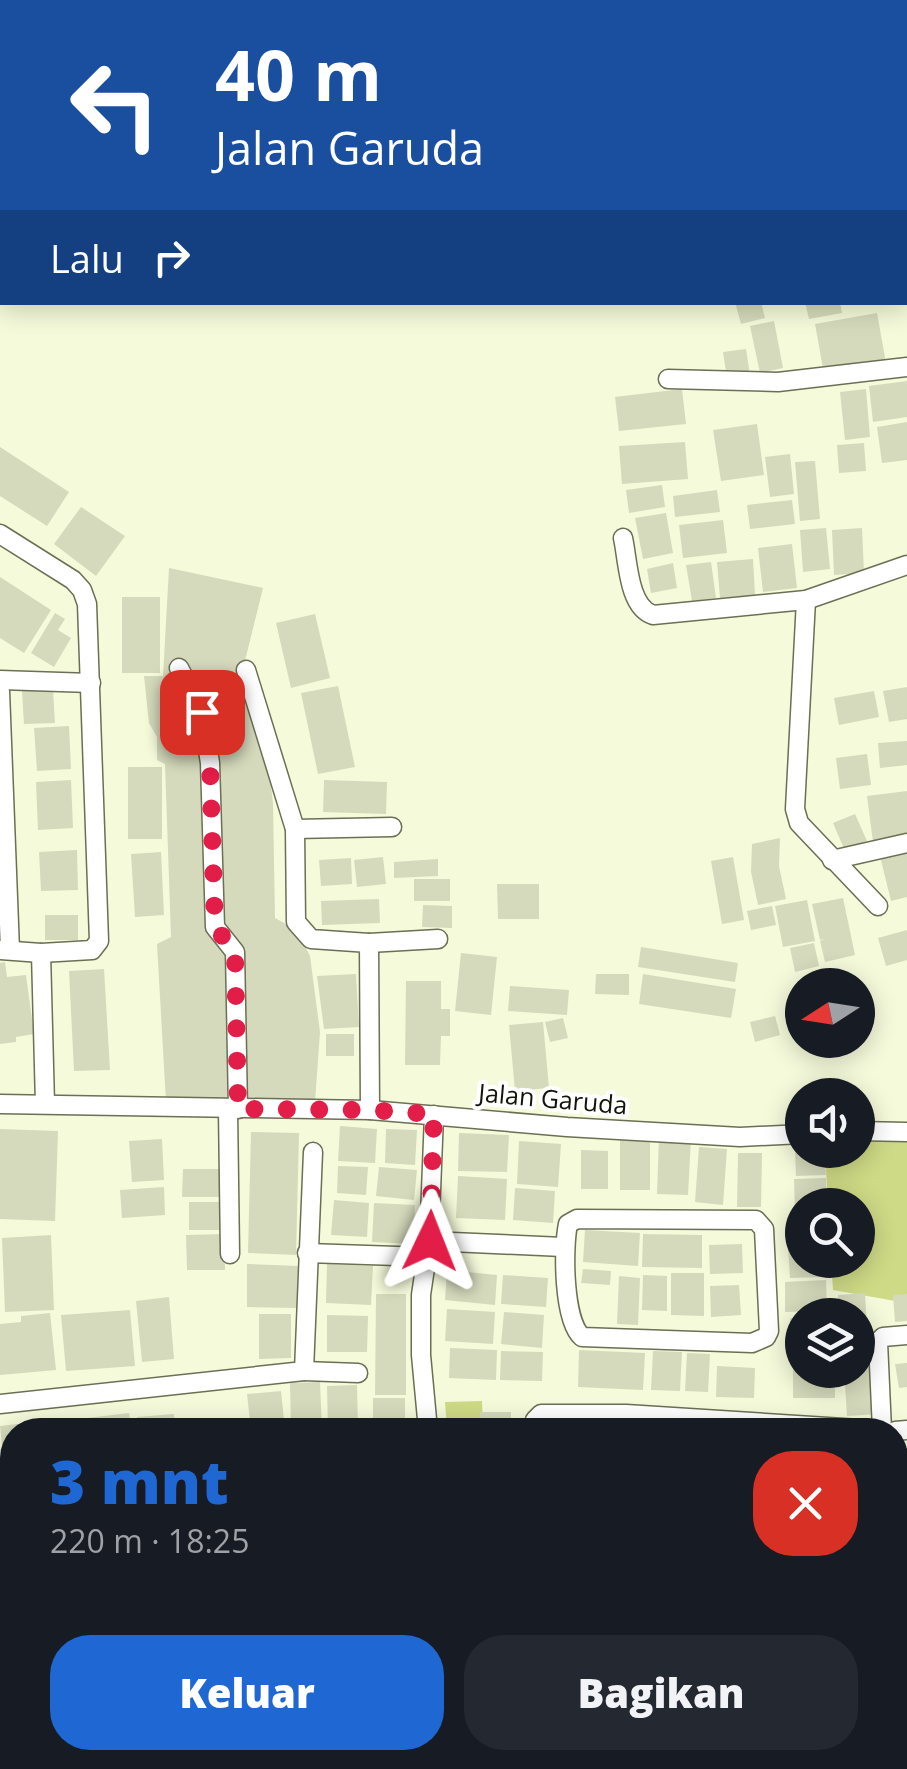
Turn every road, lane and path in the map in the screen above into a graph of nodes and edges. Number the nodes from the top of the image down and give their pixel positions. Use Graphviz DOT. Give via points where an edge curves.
graph roads {
  1 [pos="907,368"];
  2 [pos="668,380"];
  3 [pos="0,534"];
  4 [pos="623,538"];
  5 [pos="907,566"];
  6 [pos="806,600"];
  7 [pos="179,668"];
  8 [pos="246,670"];
  9 [pos="0,680"];
  10 [pos="91,682"];
  11 [pos="0,691"];
  12 [pos="392,827"];
  13 [pos="296,829"];
  14 [pos="907,844"];
  15 [pos="832,860"];
  16 [pos="878,906"];
  17 [pos="438,939"];
  18 [pos="369,943"];
  19 [pos="5,950"];
  20 [pos="41,953"];
  21 [pos="0,1104"];
  22 [pos="45,1104"];
  23 [pos="233,1109"];
  24 [pos="370,1110"];
  25 [pos="434,1114"];
  26 [pos="875,1131"];
  27 [pos="907,1132"];
  28 [pos="785,1135"];
  29 [pos="314,1152"];
  30 [pos="563,1248"];
  31 [pos="428,1249"];
  32 [pos="308,1253"];
  33 [pos="230,1254"];
  34 [pos="907,1335"];
  35 [pos="304,1371"];
  36 [pos="358,1374"];
  37 [pos="0,1404"];
  38 [pos="427,1418"];
  39 [pos="537,1418"];
  40 [pos="584,1418"];
  41 [pos="870,1418"];
  1 -- 2 [label="street" via="778,382"];
  3 -- 10 [label="street" via="82,590 90,618"];
  4 -- 6 [label="street" via="636,599 653,615"];
  5 -- 6 [label="street"];
  6 -- 15 [label="street" via="795,808 799,823"];
  7 -- 23 [label="street" via="202,712 210,763 215,927 235,952"];
  8 -- 13 [label="street"];
  9 -- 10 [label="street"];
  10 -- 20 [label="street" via="99,940 92,950"];
  11 -- 19 [label="street"];
  12 -- 13 [label="street"];
  13 -- 18 [label="street" via="299,928 311,939"];
  14 -- 15 [label="street"];
  15 -- 16 [label="street"];
  17 -- 18 [label="street"];
  18 -- 24 [label="street"];
  19 -- 20 [label="street"];
  20 -- 22 [label="street"];
  21 -- 22 [label="street, Jalan Garuda"];
  22 -- 23 [label="street, Jalan Garuda"];
  23 -- 24 [label="street, Jalan Garuda"];
  23 -- 33 [label="street"];
  24 -- 25 [label="street, Jalan Garuda"];
  25 -- 28 [label="street, Jalan Garuda" via="567,1127"];
  25 -- 31 [label="street"];
  26 -- 27 [label="street"];
  29 -- 32 [label="street"];
  30 -- 30 [label="street" via="573,1325 582,1337 752,1342 770,1331 764,1229 756,1220 576,1219 568,1224"];
  30 -- 31 [label="street"];
  31 -- 32 [label="street"];
  31 -- 38 [label="street" via="421,1295"];
  32 -- 35 [label="street"];
  34 -- 41 [label="street" via="878,1342"];
  35 -- 36 [label="street"];
  35 -- 37 [label="street"];
  39 -- 40 [label="street"];
}
